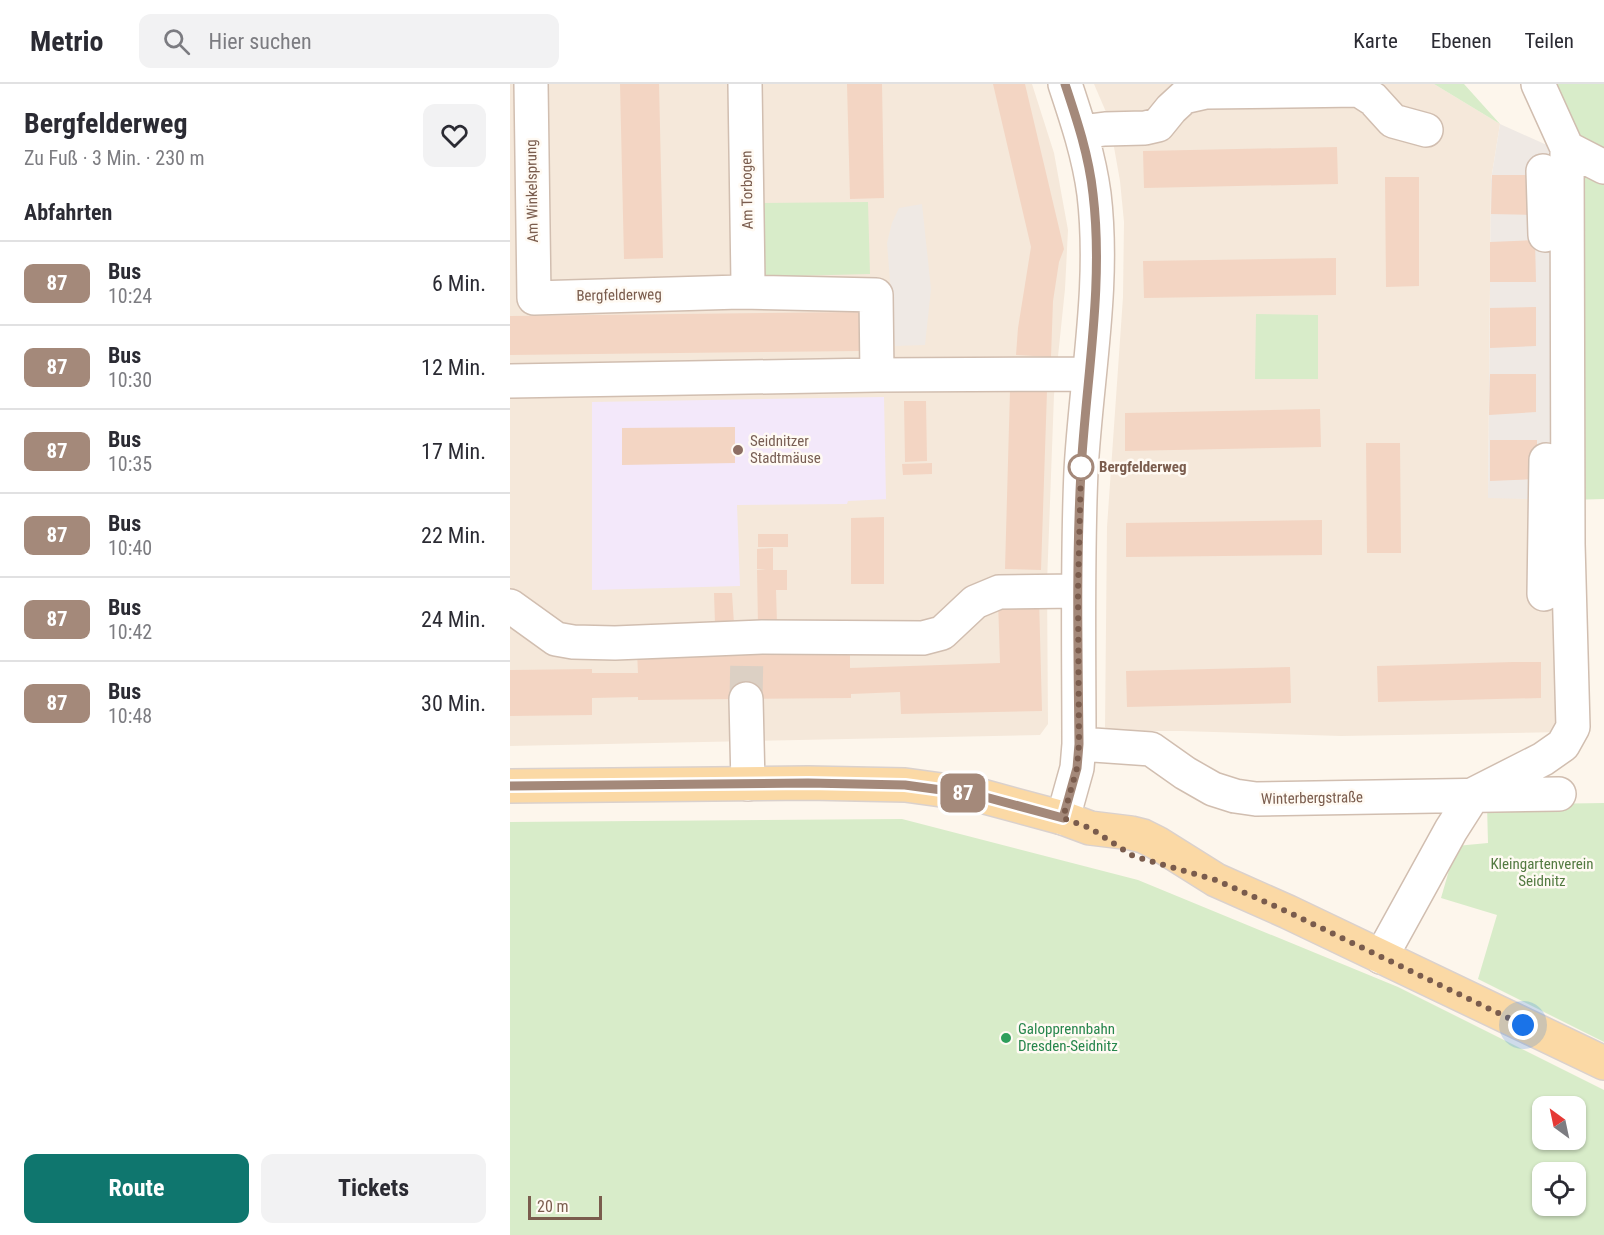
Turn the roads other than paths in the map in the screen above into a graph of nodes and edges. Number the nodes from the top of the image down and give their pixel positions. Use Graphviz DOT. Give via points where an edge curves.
graph roads {
  1 [pos="531,84"];
  2 [pos="745,84"];
  3 [pos="1065,84"];
  4 [pos="1538,84"];
  5 [pos="1426,130"];
  6 [pos="1081,132"];
  7 [pos="1567,148"];
  8 [pos="1604,167"];
  9 [pos="1542,171"];
  10 [pos="740,292"];
  11 [pos="534,297"];
  12 [pos="1089,374"];
  13 [pos="877,375"];
  14 [pos="510,381"];
  15 [pos="1078,591"];
  16 [pos="1544,594"];
  17 [pos="510,606"];
  18 [pos="746,699"];
  19 [pos="1079,744"];
  20 [pos="748,784"];
  21 [pos="510,786"];
  22 [pos="1474,794"];
  23 [pos="1559,794"];
  24 [pos="1077,823"];
  25 [pos="1381,957"];
  26 [pos="1604,1063"];
  1 -- 11 [label="street, Am Winkelsprung"];
  2 -- 10 [label="street, Am Torbogen" via="748,283"];
  3 -- 6 [label="street"];
  4 -- 7 [label="street"];
  5 -- 6 [label="street" via="1393,122 1373,99 1359,90 1206,92 1184,97 1158,125"];
  6 -- 12 [label="street" via="1094,194 1096,238"];
  7 -- 8 [label="street"];
  7 -- 22 [label="street" via="1573,727 1563,746"];
  9 -- 16 [label="street" via="1546,294"];
  10 -- 11 [label="street, Bergfelderweg"];
  10 -- 13 [label="street, Bergfelderweg" via="876,295"];
  12 -- 13 [label="street"];
  12 -- 15 [label="street" via="1081,472"];
  13 -- 14 [label="street"];
  15 -- 17 [label="street" via="999,592 975,603 942,633 923,638 747,644 573,642 556,639"];
  15 -- 19 [label="street"];
  18 -- 20 [label="street"];
  19 -- 22 [label="street, Winterbergstraße" via="1151,749 1213,789 1256,799"];
  19 -- 24 [label="street"];
  20 -- 21 [label="main road"];
  20 -- 24 [label="main road" via="905,785 978,795"];
  22 -- 23 [label="street, Winterbergstraße"];
  22 -- 25 [label="street"];
  24 -- 25 [label="main road" via="1143,836 1216,880"];
  25 -- 26 [label="main road"];
}
